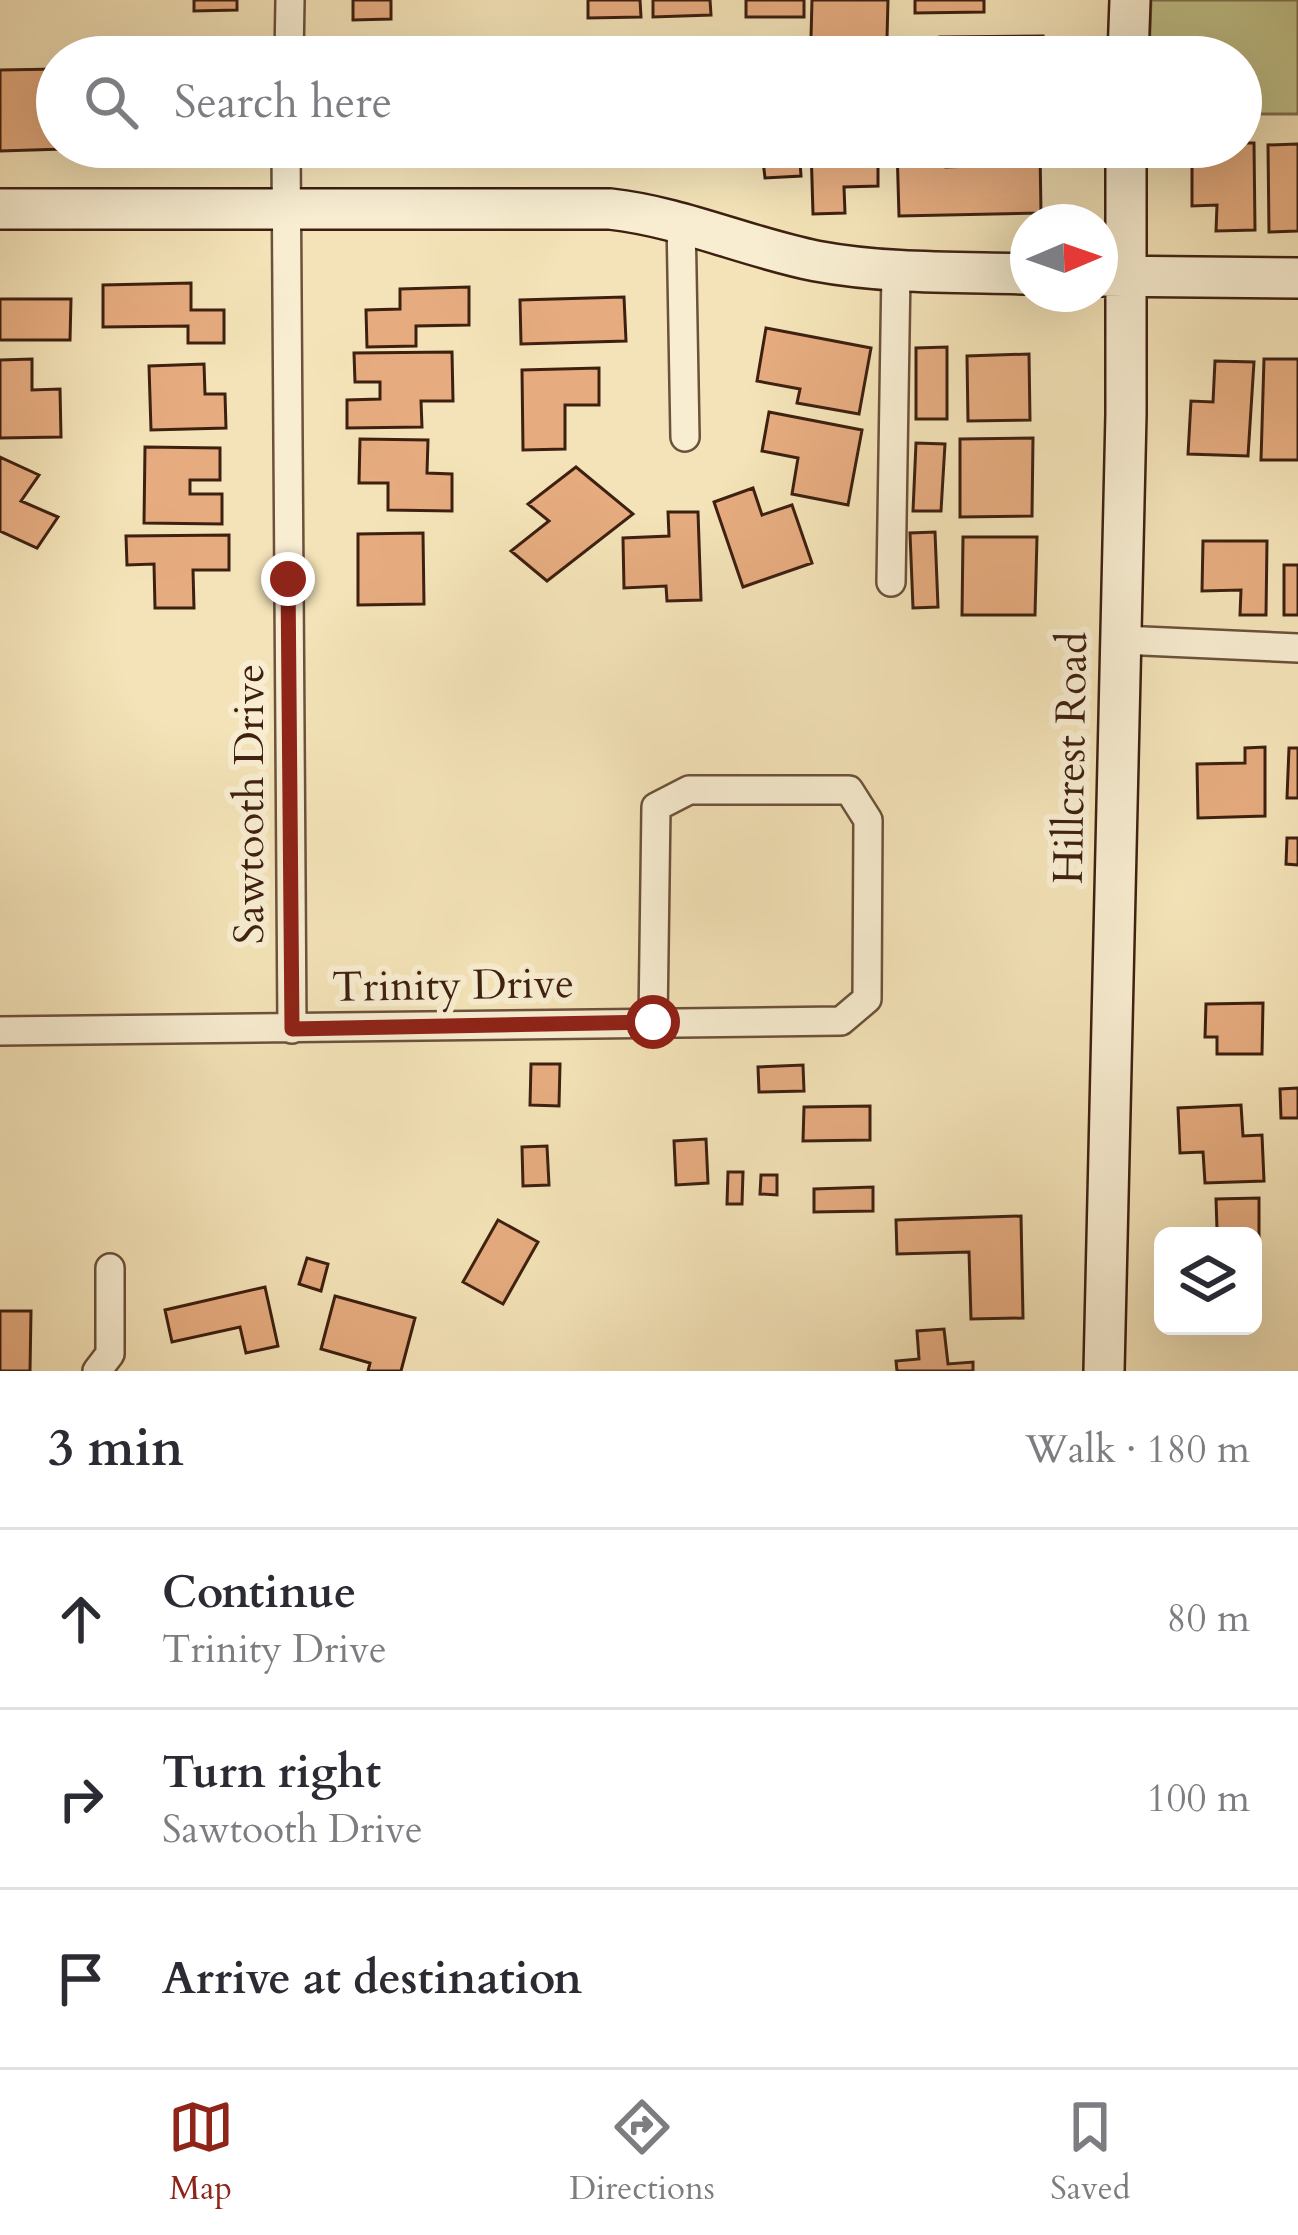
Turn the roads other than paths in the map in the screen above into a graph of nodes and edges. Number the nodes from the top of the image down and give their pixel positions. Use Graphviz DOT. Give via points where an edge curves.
graph roads {
  1 [pos="290,0"];
  2 [pos="1130,0"];
  3 [pos="289,36"];
  4 [pos="1129,36"];
  5 [pos="286,168"];
  6 [pos="1124,168"];
  7 [pos="285,207"];
  8 [pos="0,209"];
  9 [pos="681,219"];
  10 [pos="1118,221"];
  11 [pos="896,271"];
  12 [pos="1010,274"];
  13 [pos="1118,276"];
  14 [pos="1298,278"];
  15 [pos="1113,312"];
  16 [pos="685,436"];
  17 [pos="891,582"];
  18 [pos="1121,640"];
  19 [pos="1298,648"];
  20 [pos="653,1022"];
  21 [pos="292,1029"];
  22 [pos="0,1031"];
  23 [pos="110,1268"];
  24 [pos="97,1371"];
  25 [pos="1104,1371"];
  1 -- 3 [label="street"];
  2 -- 4 [label="street"];
  5 -- 7 [label="street, Sawtooth Drive"];
  6 -- 10 [label="street, Hillcrest Road"];
  7 -- 8 [label="street"];
  7 -- 9 [label="street" via="610,209"];
  7 -- 21 [label="street, Sawtooth Drive"];
  9 -- 11 [label="street" via="816,260"];
  9 -- 16 [label="street"];
  11 -- 12 [label="street"];
  11 -- 17 [label="street"];
  13 -- 14 [label="street"];
  15 -- 18 [label="street, Hillcrest Road"];
  18 -- 19 [label="street"];
  18 -- 25 [label="street, Hillcrest Road"];
  20 -- 20 [label="street, Trinity Drive" via="841,1021 867,999 868,820 849,790 689,790 656,807"];
  20 -- 21 [label="street, Trinity Drive"];
  21 -- 22 [label="street, Trinity Drive"];
  23 -- 24 [label="street" via="110,1354"];
}
